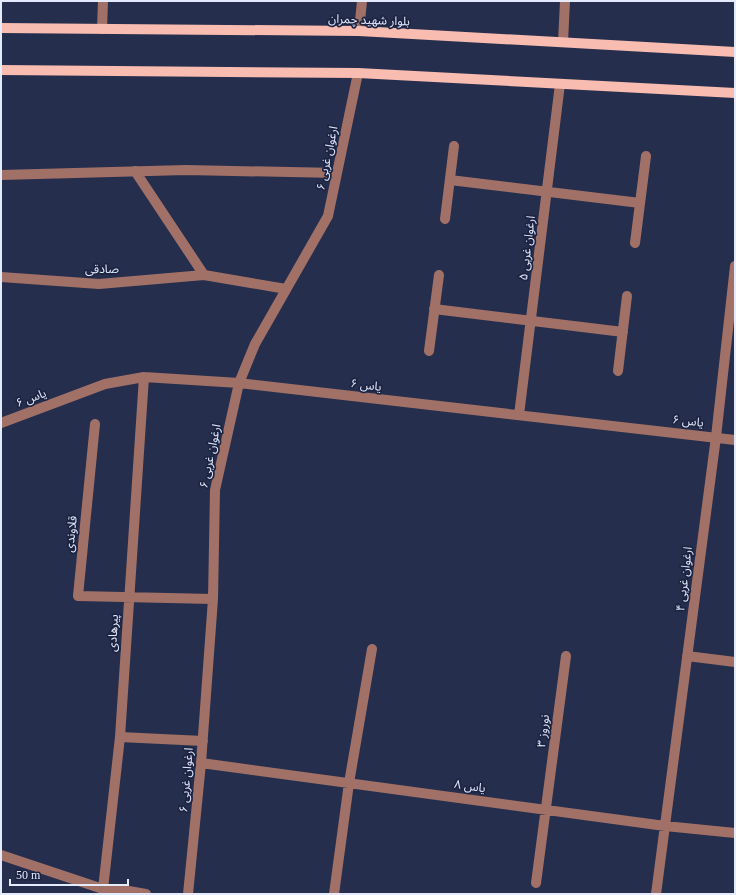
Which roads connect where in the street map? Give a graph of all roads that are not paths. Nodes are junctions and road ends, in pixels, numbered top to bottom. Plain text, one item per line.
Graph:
1 (103, 1) edge
2 (362, 1) edge
3 (565, 1) edge
4 (1, 28) edge
5 (102, 29) junction
6 (359, 31) junction
7 (563, 42) junction
8 (735, 52) edge
9 (1, 70) edge
10 (358, 73) junction
11 (560, 84) junction
12 (735, 93) edge
13 (454, 146) dead end
14 (646, 156) dead end
15 (135, 171) junction
16 (337, 173) junction
17 (1, 174) edge
18 (450, 180) junction
19 (547, 192) junction
20 (640, 203) junction
21 (445, 219) dead end
22 (635, 243) dead end
23 (735, 266) edge
24 (204, 275) junction
25 (439, 275) dead end
26 (1, 277) edge
27 (286, 289) junction
28 (627, 296) dead end
29 (434, 309) junction
30 (531, 321) junction
31 (623, 332) junction
32 (429, 351) dead end
33 (618, 371) dead end
34 (144, 377) junction
35 (239, 383) junction
36 (519, 415) junction
37 (1, 423) edge
38 (94, 424) dead end
39 (716, 437) junction
40 (735, 440) edge
41 (129, 598) junction
42 (213, 598) junction
43 (372, 649) dead end
44 (566, 656) dead end
45 (687, 656) junction
46 (735, 662) edge
47 (120, 737) junction
48 (203, 741) junction
49 (201, 763) junction
50 (348, 783) junction
51 (546, 809) junction
52 (665, 826) junction
53 (735, 834) edge
54 (1, 855) edge
55 (536, 883) dead end
56 (103, 889) junction
57 (117, 892) edge
58 (146, 894) edge
59 (188, 894) edge
60 (334, 894) edge
61 (656, 894) edge

1 - 5 street
2 - 6 street
3 - 7 street
4 - 5 main road, بلوار شهید چمران
5 - 6 main road, بلوار شهید چمران
6 - 7 main road, بلوار شهید چمران
7 - 8 main road, بلوار شهید چمران
9 - 10 main road
10 - 11 main road
10 - 16 street, ارغوان غربی ۶
11 - 12 main road
11 - 19 street, ارغوان غربی ۵
13 - 18 street
14 - 20 street
15 - 16 street
15 - 17 street
15 - 24 street
16 - 27 street, ارغوان غربی ۶
18 - 19 street
18 - 21 street
19 - 20 street
19 - 30 street, ارغوان غربی ۵
20 - 22 street
23 - 39 street, ارغوان غربی ۴
24 - 26 street, صادقی
24 - 27 street, صادقی
25 - 29 street
27 - 35 street, ارغوان غربی ۶
28 - 31 street
29 - 30 street
29 - 32 street
30 - 31 street
30 - 36 street, ارغوان غربی ۵
31 - 33 street
34 - 35 street, یاس ۶
34 - 37 street, یاس ۶
34 - 41 street, پیرهادی
35 - 36 street, یاس ۶
35 - 42 street, ارغوان غربی ۶
36 - 39 street, یاس ۶
38 - 41 street, قلاوندی
39 - 40 street, یاس ۶
39 - 45 street, ارغوان غربی ۴
41 - 42 street
41 - 47 street, پیرهادی
42 - 48 street, ارغوان غربی ۶
43 - 50 street
44 - 51 street, نوروز ۳
45 - 46 street
45 - 52 street, ارغوان غربی ۴
47 - 48 street
47 - 56 street, پیرهادی
48 - 49 street, ارغوان غربی ۶
49 - 50 street, یاس ۸
49 - 59 street, ارغوان غربی ۶
50 - 51 street, یاس ۸
50 - 60 street
51 - 52 street, یاس ۸
51 - 55 street, نوروز ۳
52 - 53 street, یاس ۸
52 - 61 street, ارغوان غربی ۴
54 - 56 street
56 - 57 street
57 - 58 street

